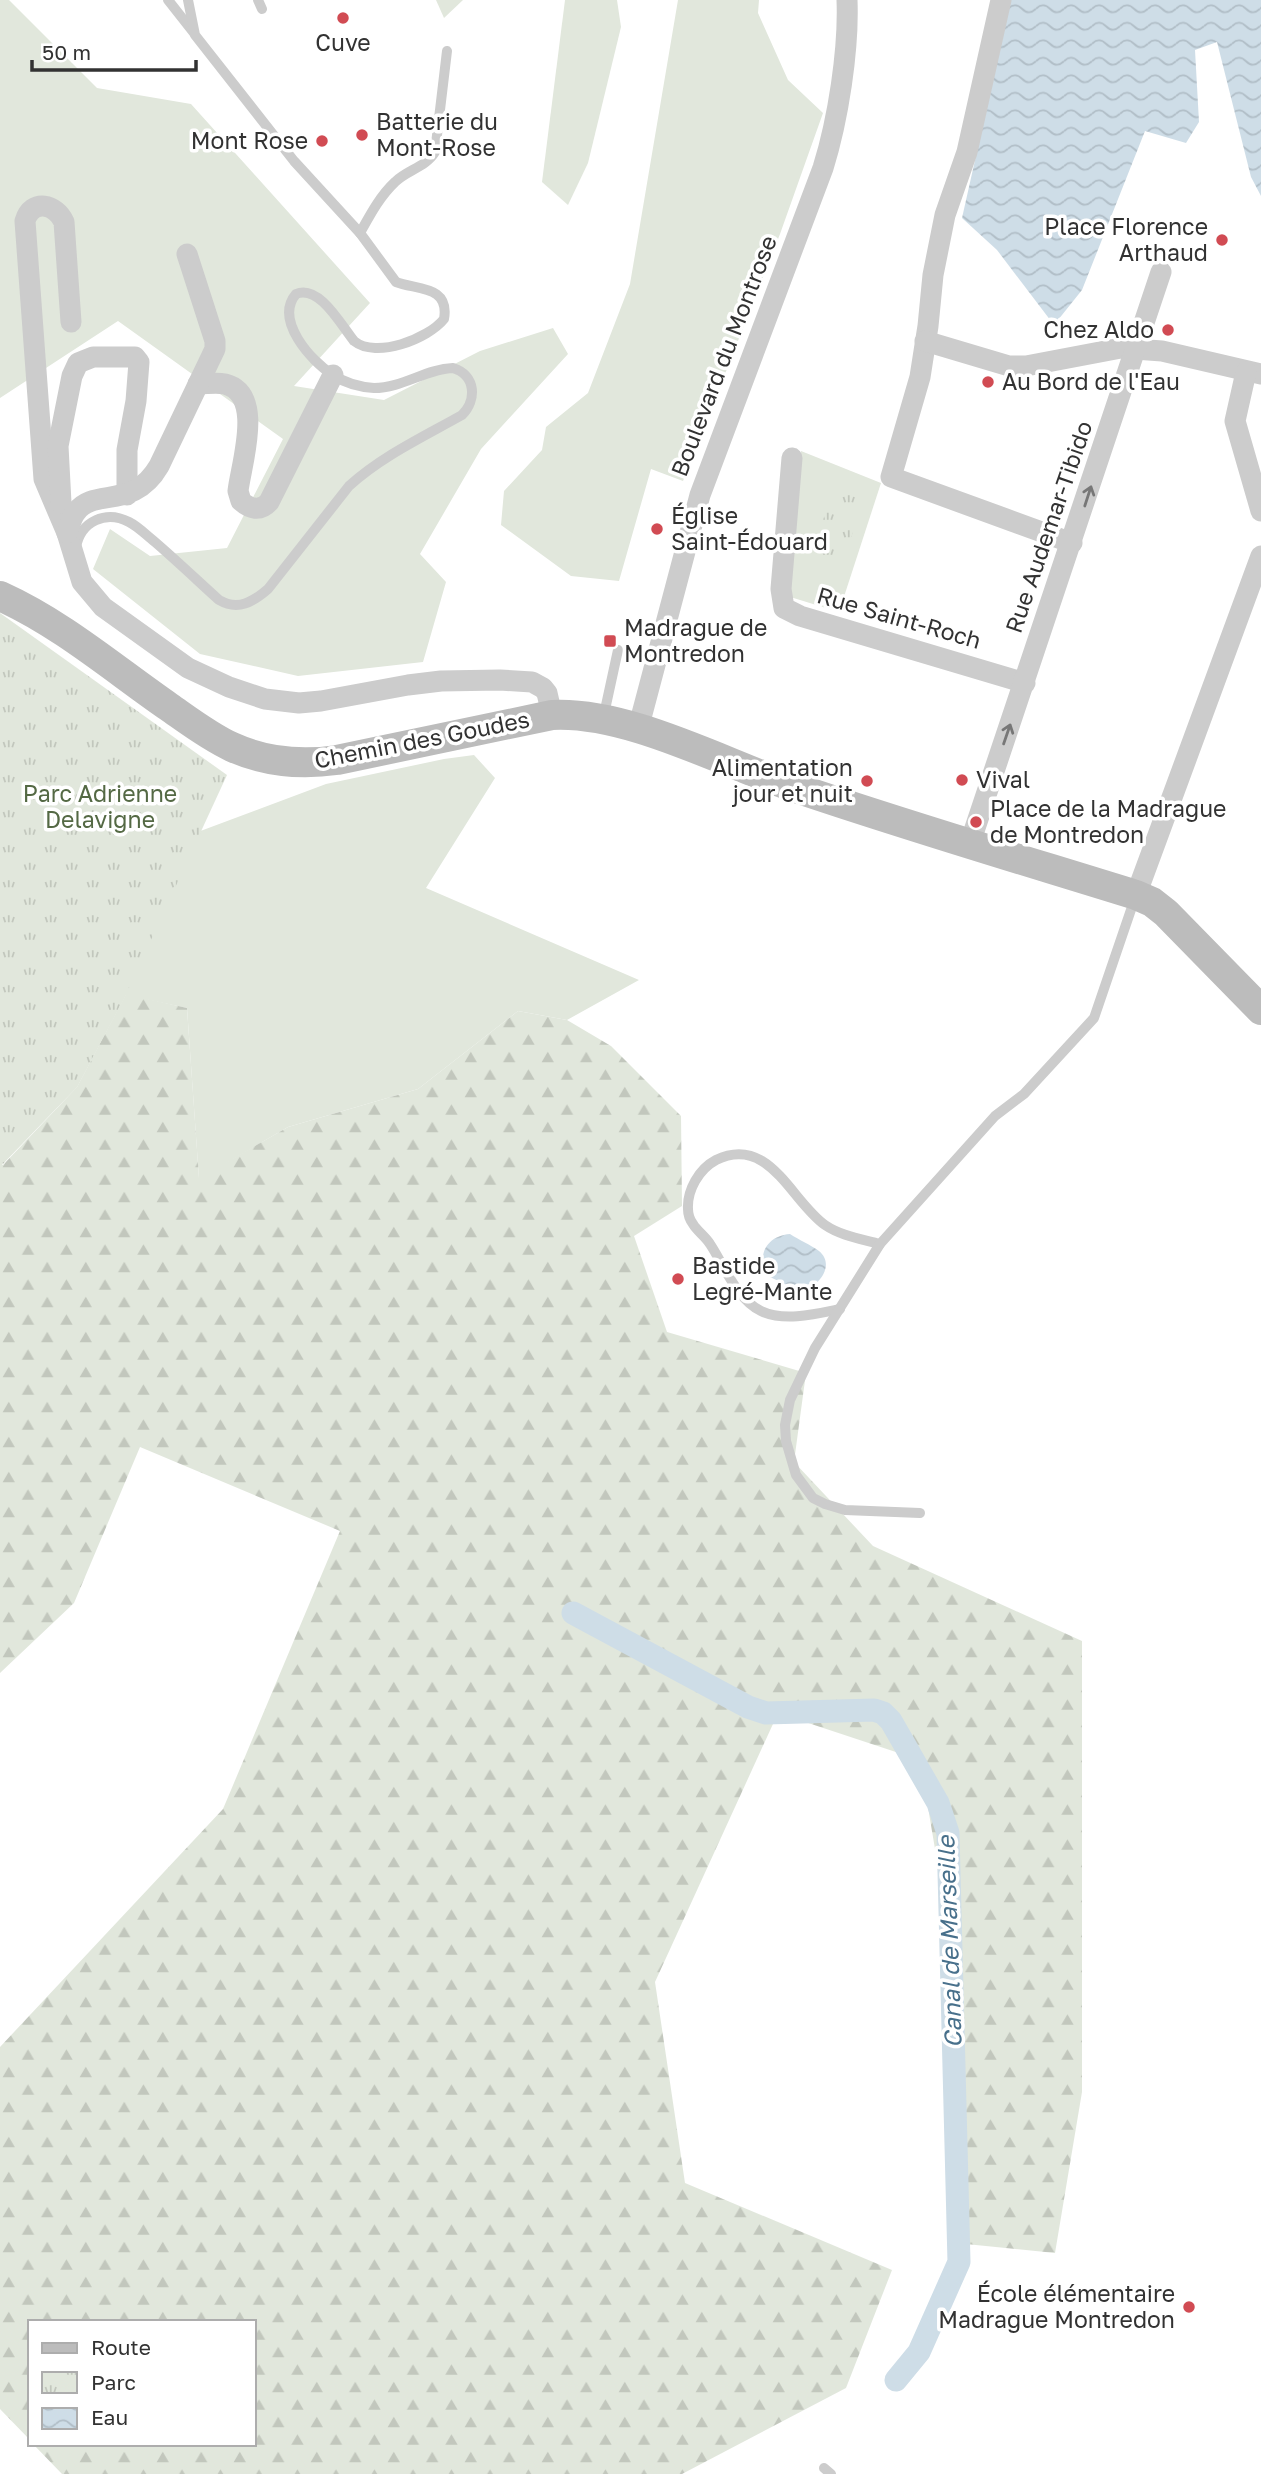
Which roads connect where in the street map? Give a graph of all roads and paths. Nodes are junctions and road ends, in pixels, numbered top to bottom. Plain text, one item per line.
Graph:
1 (167, 0) edge
2 (188, 0) edge
3 (847, 0) edge
4 (1001, 0) edge
5 (195, 35) junction
6 (447, 51) dead end
7 (360, 233) junction
8 (187, 254) dead end
9 (1161, 272) dead end
10 (71, 322) dead end
11 (925, 341) junction
12 (1137, 348) junction
13 (1254, 373) edge
14 (333, 375) junction
15 (198, 384) junction
16 (792, 458) dead end
17 (127, 495) junction
18 (1261, 511) edge
19 (67, 533) junction
20 (1072, 543) junction
21 (1261, 556) edge
22 (76, 564) junction
23 (0, 576) edge
24 (0, 596) edge
25 (57, 626) junction
26 (618, 650) dead end
27 (1025, 683) junction
28 (552, 715) junction
29 (603, 719) junction
30 (638, 729) junction
31 (970, 844) junction
32 (1136, 895) junction
33 (1261, 1010) edge
34 (880, 1244) junction
35 (840, 1309) junction
36 (920, 1513) dead end

1 - 5 lane
2 - 5 lane
3 - 30 street, Boulevard du Montrose
4 - 11 street
5 - 7 lane
6 - 7 lane
7 - 14 lane
8 - 15 street
9 - 12 street, Rue Audemar-Tibido
10 - 19 street
11 - 12 street
11 - 20 street
12 - 13 street
20 -> 12 street, Rue Audemar-Tibido
13 - 18 street
14 - 15 street
14 - 22 lane
15 - 17 street
16 - 27 street, Rue Saint-Roch
17 - 19 street
17 - 19 street
19 - 22 street
20 - 27 street, Rue Audemar-Tibido
21 - 32 street
22 - 28 street
23 - 25 street
24 - 25 street, Chemin des Goudes
25 - 28 street, Chemin des Goudes
26 - 29 lane
31 -> 27 street, Rue Audemar-Tibido
28 - 29 street, Chemin des Goudes
29 - 30 street, Chemin des Goudes
30 - 31 street, Chemin des Goudes
31 - 32 street, Chemin des Goudes
32 - 33 street, Chemin des Goudes
32 - 34 lane
34 - 35 lane
34 - 35 lane
35 - 36 lane

